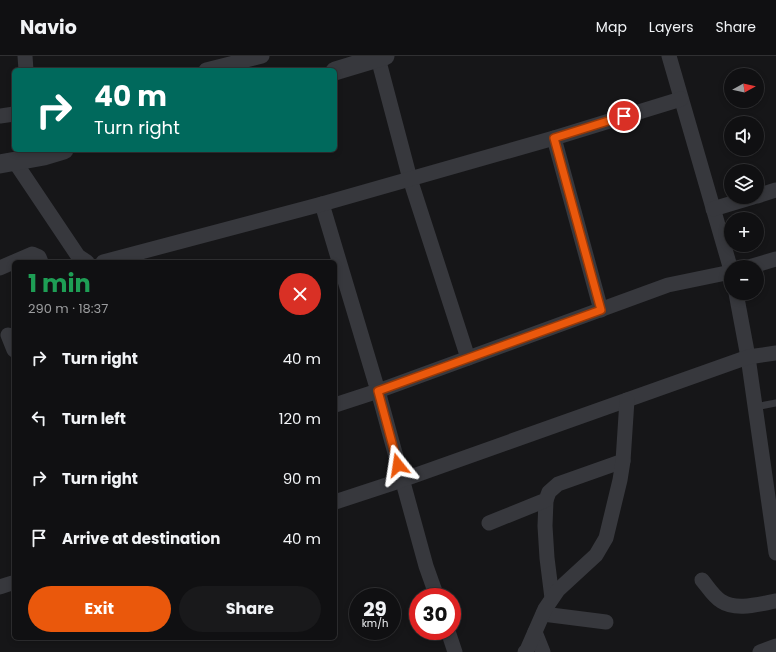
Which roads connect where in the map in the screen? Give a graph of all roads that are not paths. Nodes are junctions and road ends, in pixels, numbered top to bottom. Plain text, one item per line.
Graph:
1 (25, 56) edge
2 (669, 56) edge
3 (381, 57) edge
4 (254, 60) edge
5 (26, 68) edge
6 (216, 68) edge
7 (337, 70) edge
8 (681, 99) junction
9 (12, 114) edge
10 (0, 116) edge
11 (554, 138) junction
12 (55, 152) edge
13 (7, 163) edge
14 (410, 179) junction
15 (776, 190) edge
16 (764, 194) edge
17 (322, 204) junction
18 (730, 204) edge
19 (713, 209) junction
20 (776, 259) edge
21 (18, 260) edge
22 (40, 260) edge
23 (84, 260) edge
24 (111, 260) edge
25 (334, 260) edge
26 (728, 260) edge
27 (12, 263) edge
28 (764, 263) edge
29 (0, 268) edge
30 (724, 273) edge
31 (337, 275) edge
32 (341, 294) edge
33 (737, 300) edge
34 (601, 310) junction
35 (7, 335) edge
36 (12, 346) edge
37 (776, 353) edge
38 (748, 357) junction
39 (468, 358) junction
40 (378, 391) junction
41 (627, 400) junction
42 (776, 403) edge
43 (337, 404) edge
44 (755, 408) junction
45 (624, 461) junction
46 (402, 480) junction
47 (546, 500) junction
48 (337, 501) edge
49 (489, 523) dead end
50 (776, 552) edge
51 (702, 580) dead end
52 (434, 588) edge
53 (552, 598) junction
54 (776, 601) edge
55 (543, 614) junction
56 (606, 622) dead end
57 (535, 632) junction
58 (451, 640) edge
59 (776, 646) edge
60 (455, 652) edge
61 (525, 652) edge
62 (543, 652) edge
63 (760, 652) edge

1 - 5 street
2 - 8 street
3 - 7 street
3 - 14 street
4 - 6 street
8 - 11 street
8 - 19 street
9 - 10 street
11 - 14 street
11 - 34 street
12 - 13 street
13 - 23 street
14 - 17 street
14 - 39 street
15 - 16 street
17 - 24 street
17 - 25 street
18 - 19 street
19 - 26 street
20 - 28 street
21 - 22 street
27 - 29 street
30 - 34 street
31 - 32 street
32 - 40 street
33 - 38 street
34 - 39 street
35 - 36 street
37 - 38 street
38 - 41 street
38 - 44 street
39 - 40 street
40 - 43 street
40 - 46 street
41 - 45 street
41 - 46 street
42 - 44 lane
44 - 50 street
45 - 47 street
45 - 53 street
46 - 48 street
46 - 52 street
47 - 49 street
47 - 53 street
51 - 54 street
53 - 55 street
55 - 56 street
55 - 57 street
57 - 61 street
57 - 62 street
58 - 60 street
59 - 63 street

